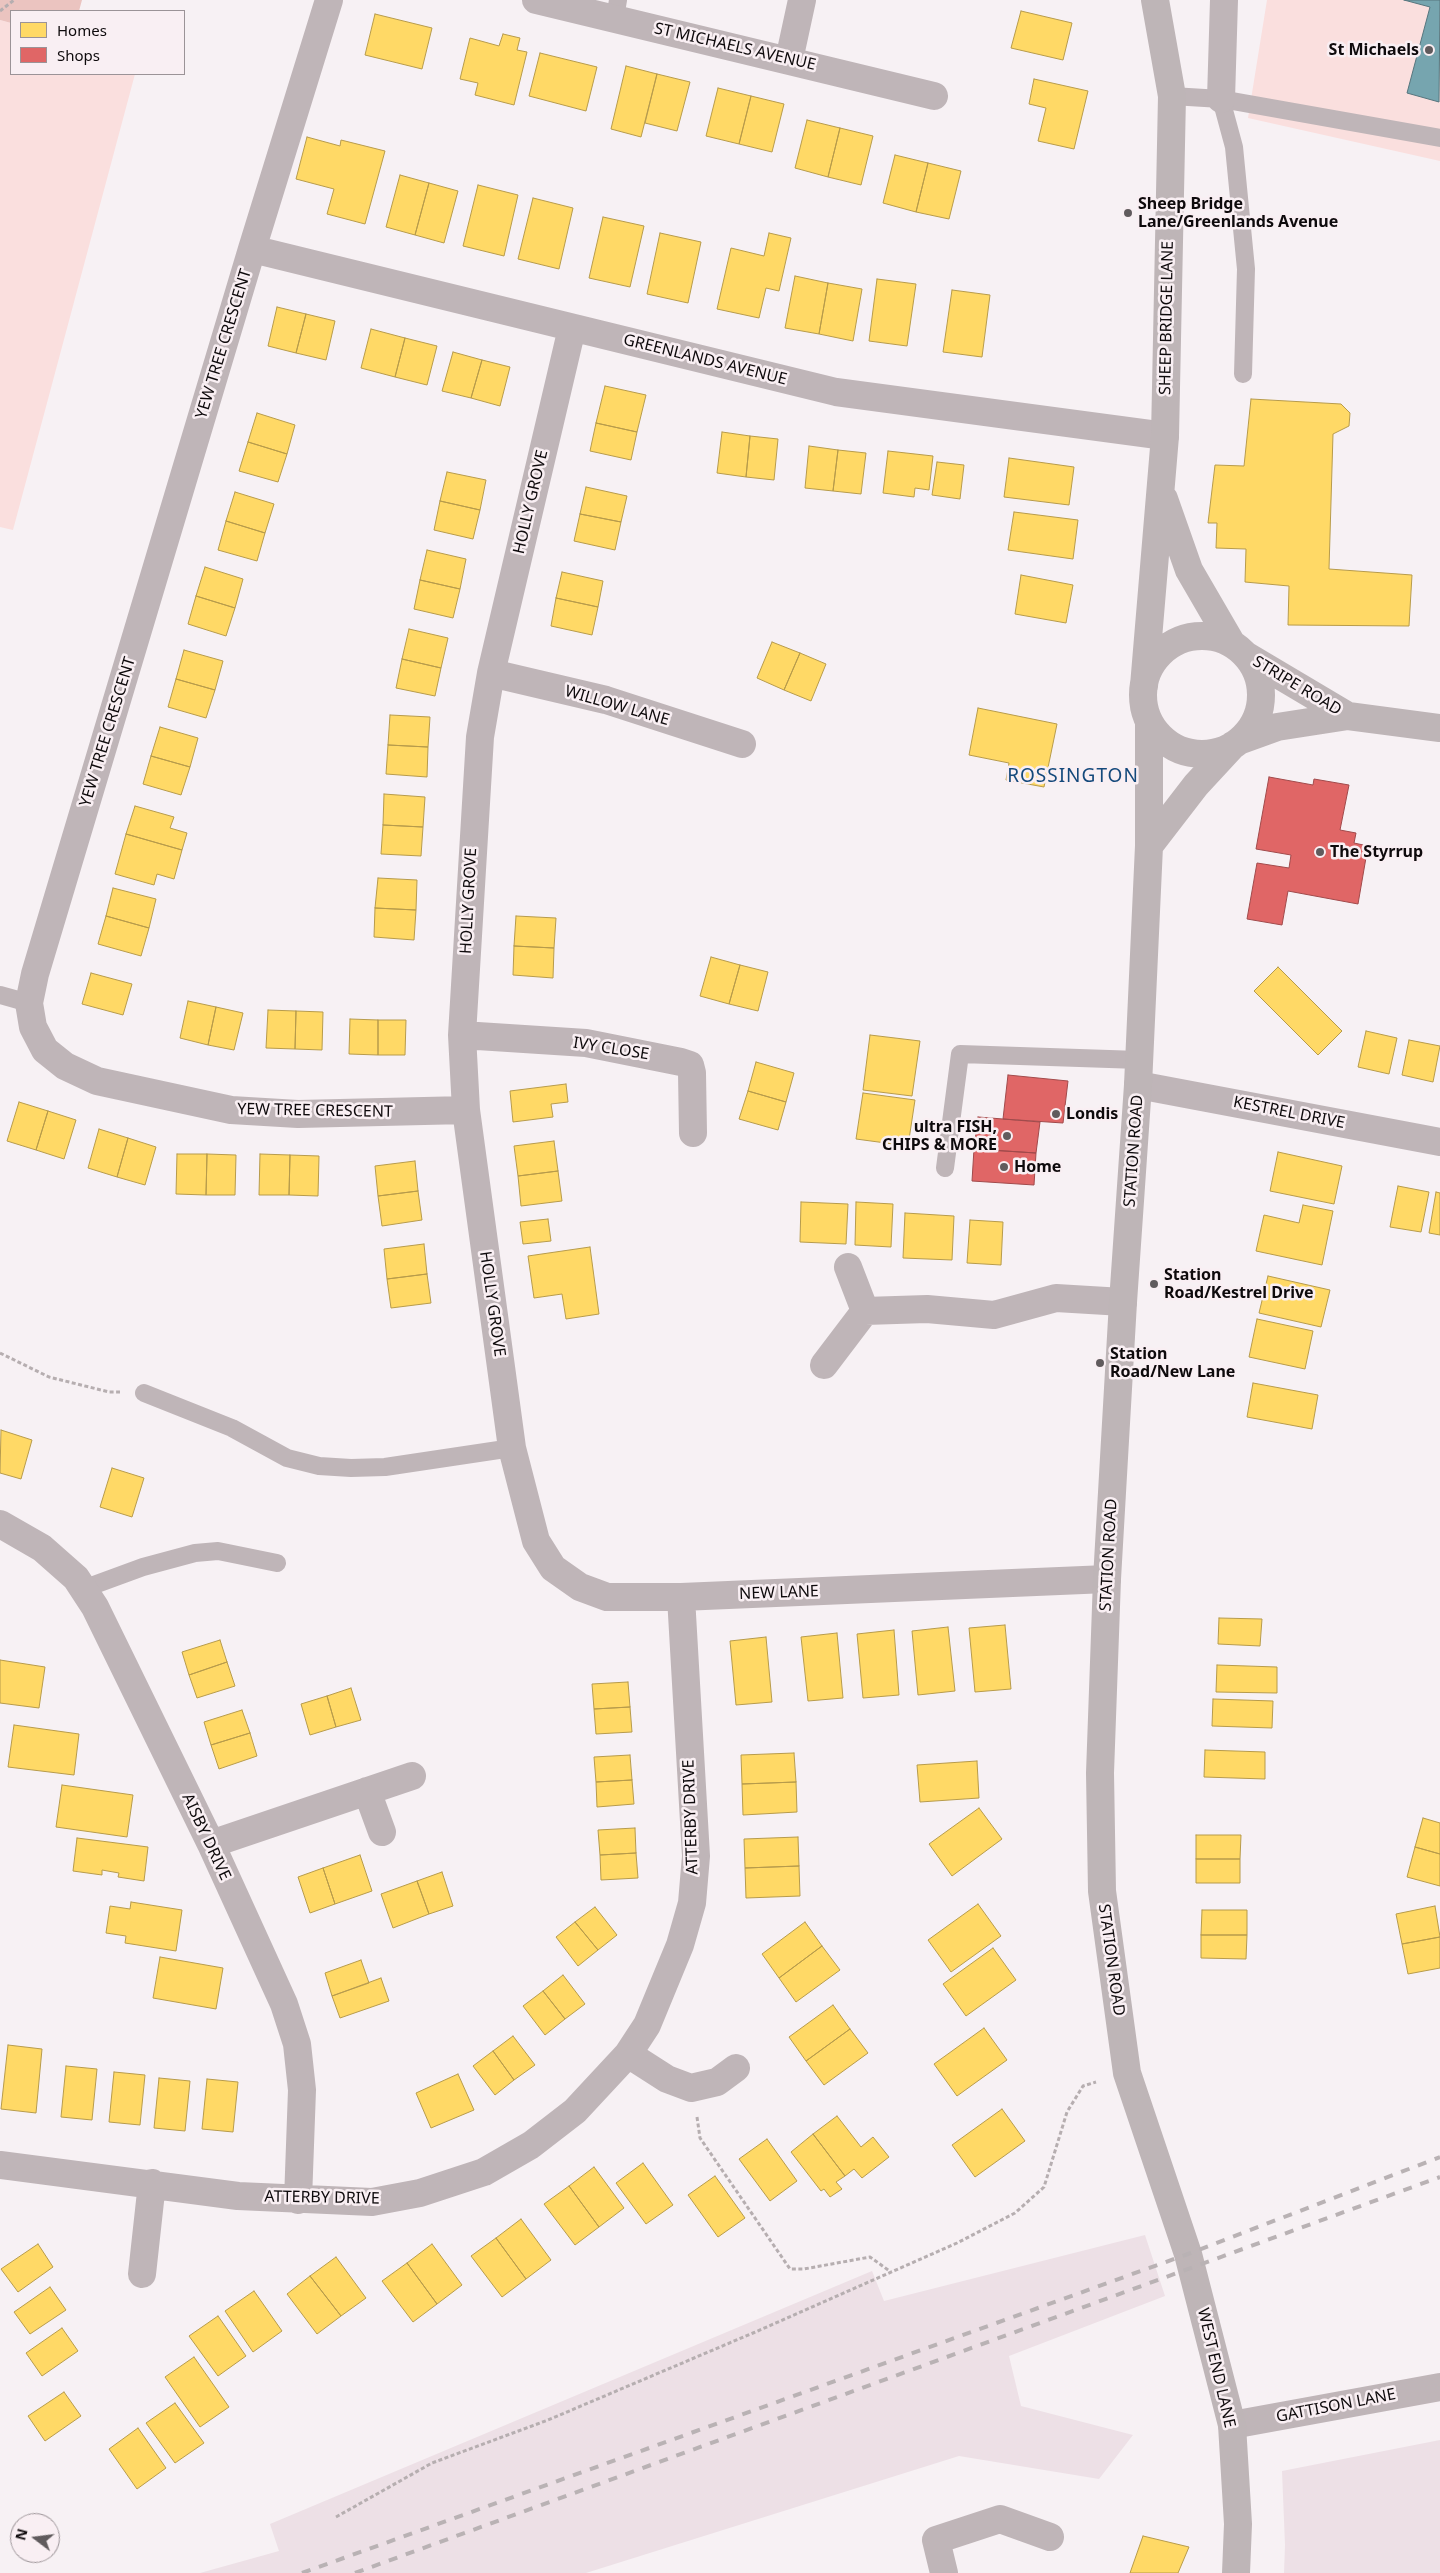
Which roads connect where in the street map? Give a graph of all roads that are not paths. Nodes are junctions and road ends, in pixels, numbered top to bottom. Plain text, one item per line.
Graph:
1 (330, 0) edge
2 (536, 0) edge
3 (802, 0) edge
4 (1155, 0) edge
5 (1224, 0) edge
6 (616, 9) edge
7 (789, 60) junction
8 (934, 96) dead end
9 (1172, 96) junction
10 (1221, 99) junction
11 (1440, 138) edge
12 (252, 249) junction
13 (572, 328) junction
14 (1244, 374) dead end
15 (1165, 436) junction
16 (1160, 488) junction
17 (1240, 650) junction
18 (491, 673) junction
19 (1144, 686) junction
20 (1348, 716) junction
21 (1149, 725) junction
22 (1440, 728) edge
23 (1237, 742) junction
24 (742, 744) dead end
25 (1149, 846) junction
26 (0, 995) edge
27 (29, 1003) junction
28 (462, 1035) junction
29 (1139, 1073) junction
30 (466, 1110) junction
31 (693, 1133) dead end
32 (1440, 1142) edge
33 (945, 1168) dead end
34 (848, 1267) dead end
35 (1123, 1302) junction
36 (865, 1311) junction
37 (824, 1365) dead end
38 (144, 1393) road end
39 (512, 1448) junction
40 (519, 1480) joint
41 (0, 1524) edge
42 (277, 1563) dead end
43 (1107, 1579) junction
44 (83, 1589) junction
45 (681, 1597) junction
46 (412, 1776) dead end
47 (367, 1791) junction
48 (382, 1832) dead end
49 (211, 1844) junction
50 (628, 2054) junction
51 (736, 2068) dead end
52 (0, 2165) edge
53 (152, 2183) junction
54 (298, 2200) junction
55 (1188, 2254) joint
56 (142, 2274) dead end
57 (1440, 2387) edge
58 (1232, 2426) junction
59 (1050, 2537) dead end
60 (944, 2573) edge
61 (1236, 2573) edge

1 - 12 street, YEW TREE CRESCENT
2 - 6 street, ST MICHAELS AVENUE
3 - 7 street
4 - 9 street, SHEEP BRIDGE LANE
5 - 10 street
6 - 7 street, ST MICHAELS AVENUE
7 - 8 street, ST MICHAELS AVENUE
9 - 10 lane
9 - 15 street, SHEEP BRIDGE LANE
10 - 11 lane
10 - 14 lane
12 - 13 street, GREENLANDS AVENUE
12 - 27 street, YEW TREE CRESCENT
13 - 15 street, GREENLANDS AVENUE
13 - 18 street, HOLLY GROVE
15 - 16 street, SHEEP BRIDGE LANE
16 - 17 street, SHEEP BRIDGE LANE
16 - 19 street, SHEEP BRIDGE LANE
17 - 19 street
17 - 20 street, STRIPE ROAD
17 - 23 street
18 - 24 street, WILLOW LANE
18 - 28 street, HOLLY GROVE
19 - 21 street
20 - 22 street, STRIPE ROAD
20 - 23 street, STRIPE ROAD
21 - 23 street
21 - 25 street, STATION ROAD
23 - 25 street
25 - 29 street, STATION ROAD
26 - 27 lane
27 - 30 street, YEW TREE CRESCENT
28 - 30 street, HOLLY GROVE
28 - 31 street, IVY CLOSE
29 - 32 street, KESTREL DRIVE
29 - 33 lane
29 - 35 street, STATION ROAD
30 - 39 street, HOLLY GROVE
34 - 36 street
35 - 36 street
35 - 43 street, STATION ROAD
36 - 37 street
38 - 39 lane
39 - 40 street, HOLLY GROVE
40 - 45 street, NEW LANE
41 - 44 street, AISBY DRIVE
42 - 44 lane
43 - 45 street, NEW LANE
43 - 55 street, STATION ROAD
44 - 49 street, AISBY DRIVE
45 - 50 street, ATTERBY DRIVE
46 - 47 street
47 - 48 street
47 - 49 street
49 - 54 street, AISBY DRIVE
50 - 51 street
50 - 54 street, ATTERBY DRIVE
52 - 53 street, ATTERBY DRIVE
53 - 54 street, ATTERBY DRIVE
53 - 56 street
55 - 58 street, WEST END LANE
57 - 58 street, GATTISON LANE
58 - 61 street, WEST END LANE
59 - 60 street

